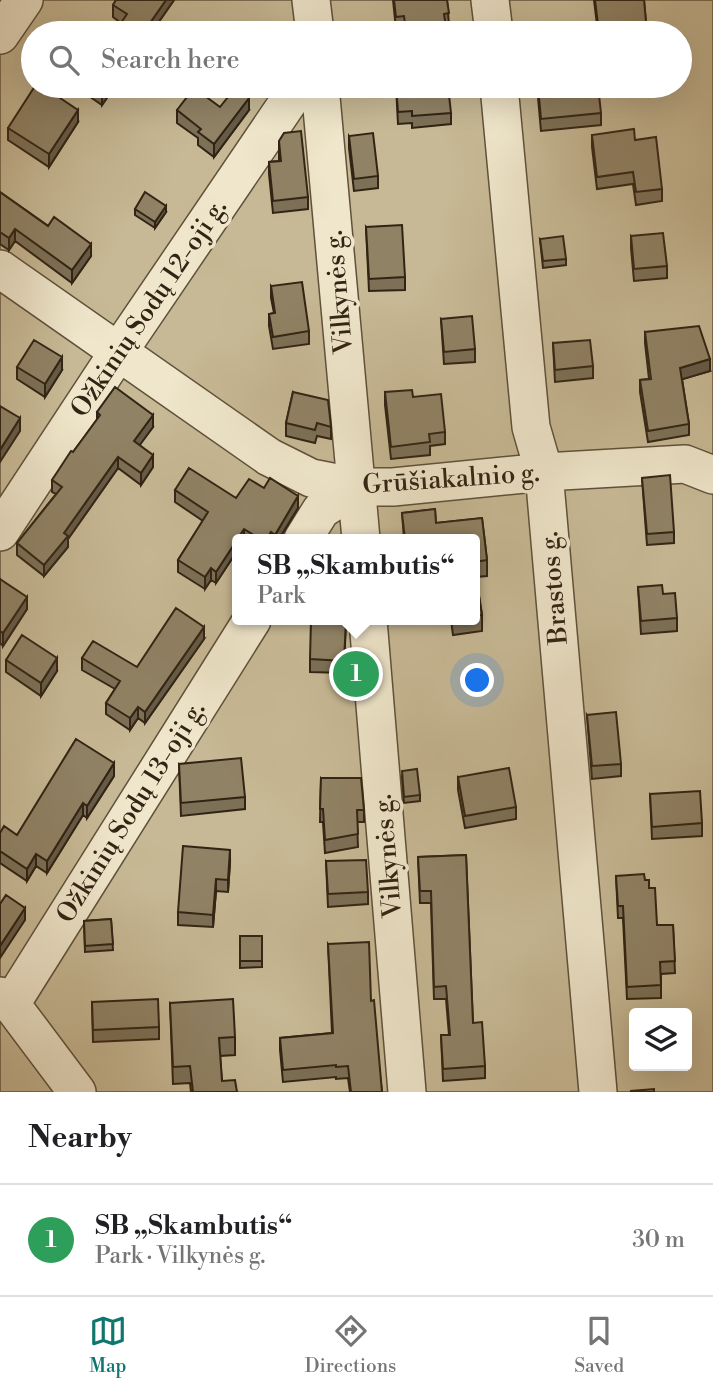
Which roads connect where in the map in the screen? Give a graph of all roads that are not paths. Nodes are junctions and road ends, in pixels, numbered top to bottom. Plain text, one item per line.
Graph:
1 (24, 0) edge
2 (312, 0) edge
3 (491, 0) edge
4 (314, 21) edge
5 (493, 21) edge
6 (0, 35) edge
7 (291, 98) edge
8 (321, 98) edge
9 (500, 98) edge
10 (0, 269) edge
11 (119, 351) junction
12 (544, 472) junction
13 (713, 475) edge
14 (357, 487) junction
15 (0, 532) edge
16 (306, 534) edge
17 (361, 534) edge
18 (249, 625) edge
19 (368, 625) edge
20 (5, 1000) edge
21 (77, 1092) edge
22 (407, 1092) edge
23 (598, 1092) edge

1 - 6 street
2 - 4 street
3 - 5 street
7 - 11 street, Ožkinių Sodų 12-oji g.
8 - 14 street, Vilkynės g.
9 - 12 street, Brastos g.
10 - 11 street, Grūšiakalnio g.
11 - 14 street, Grūšiakalnio g.
11 - 15 street, Ožkinių Sodų 12-oji g.
12 - 13 street, Grūšiakalnio g.
12 - 14 street, Grūšiakalnio g.
12 - 23 street, Brastos g.
14 - 16 street
14 - 17 street, Vilkynės g.
18 - 20 street, Ožkinių Sodų 13-oji g.
19 - 22 street, Vilkynės g.
20 - 21 street

